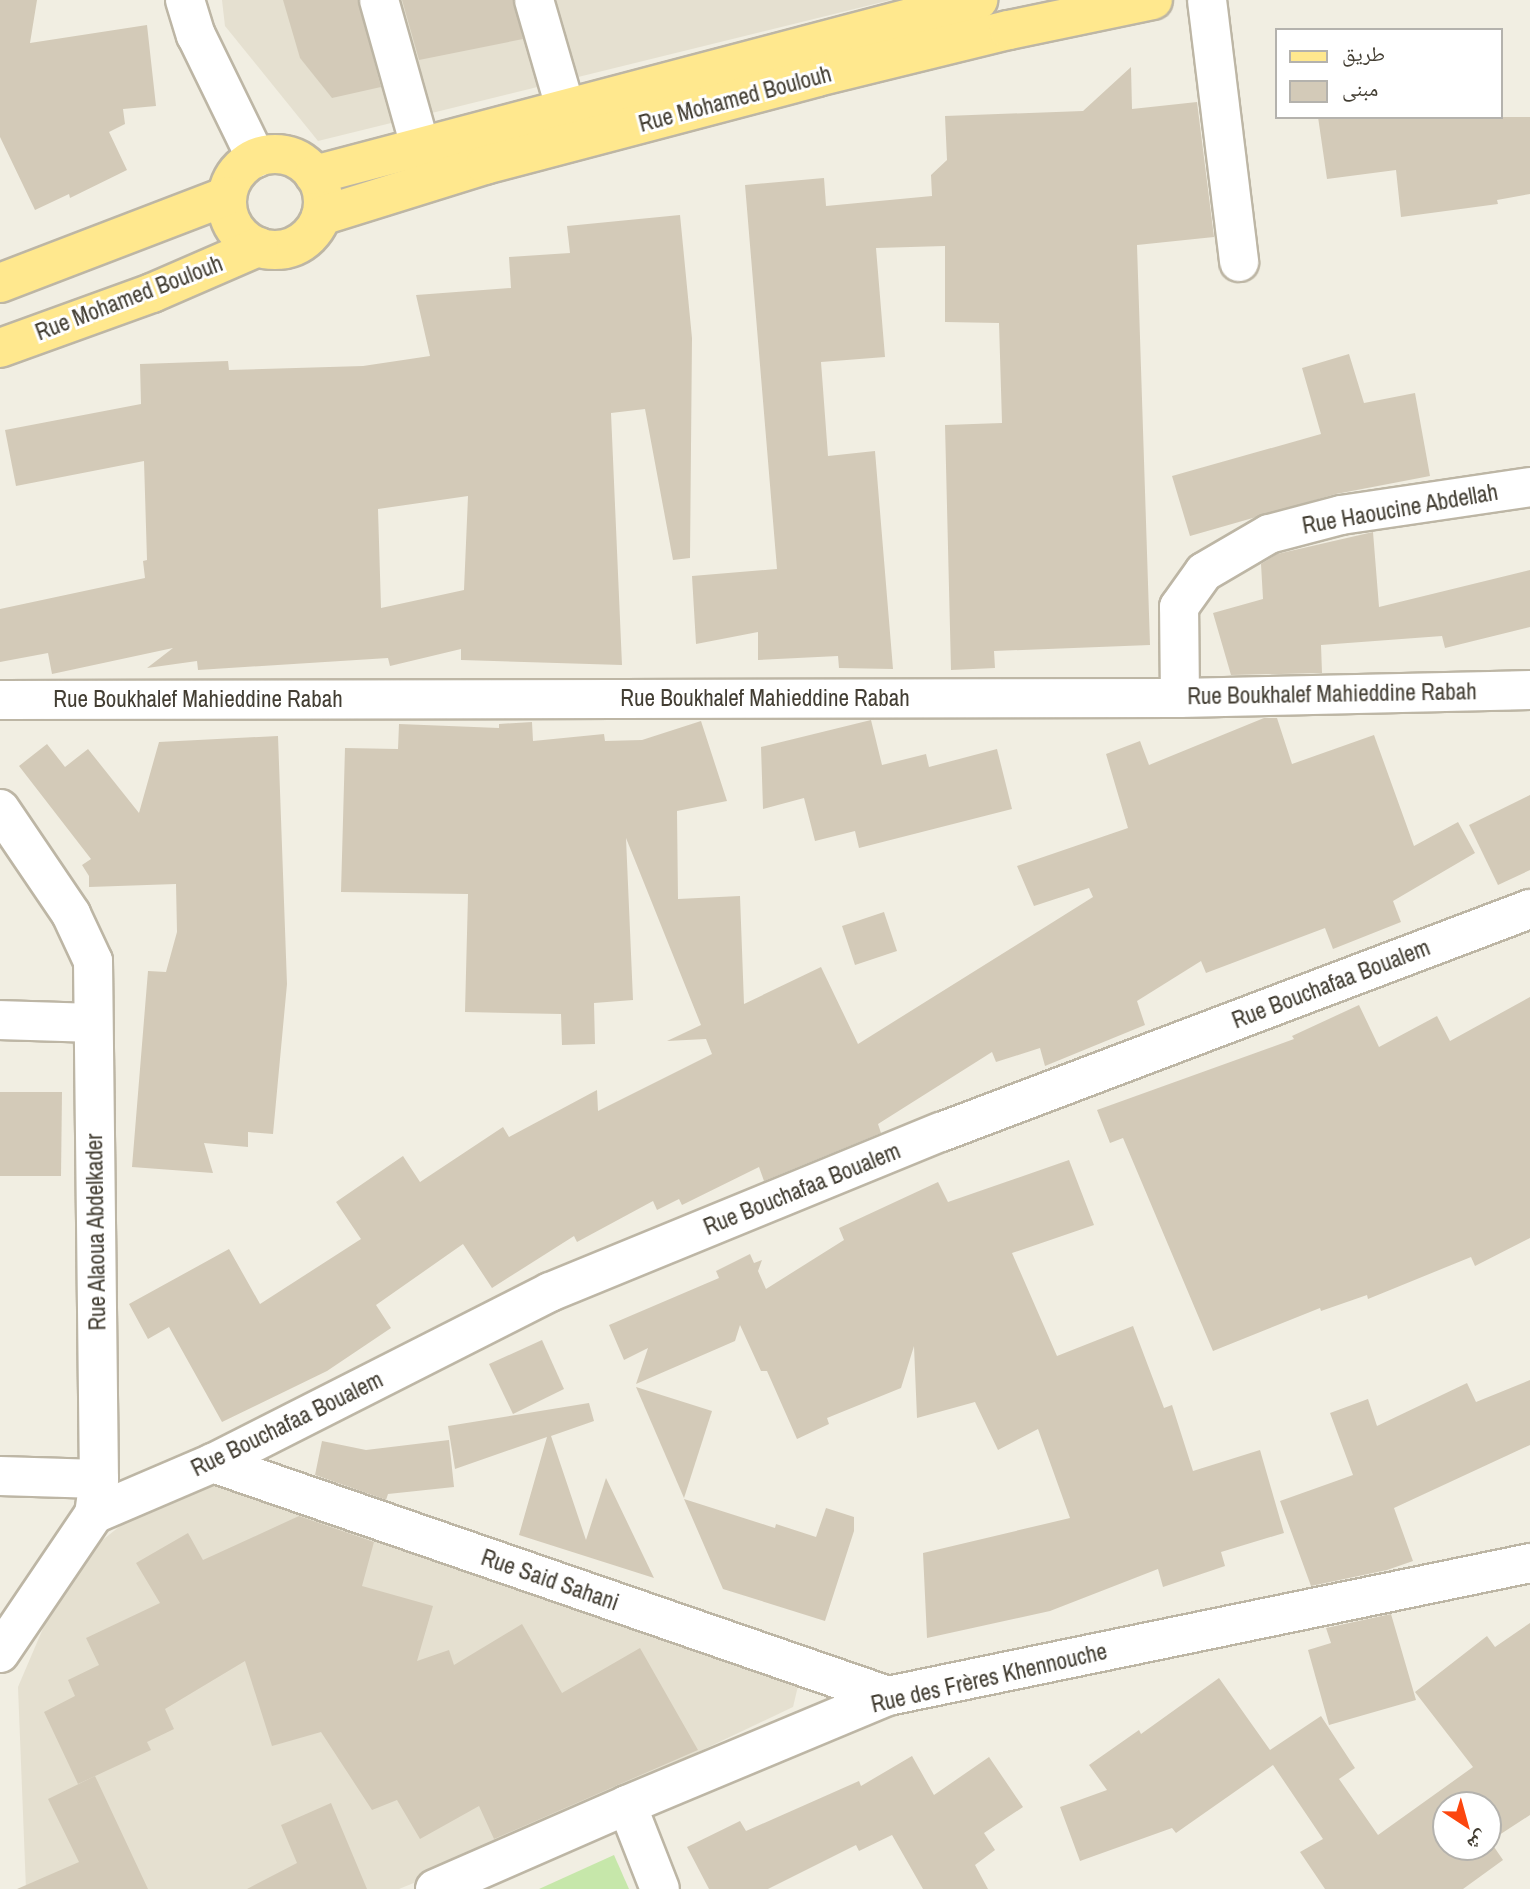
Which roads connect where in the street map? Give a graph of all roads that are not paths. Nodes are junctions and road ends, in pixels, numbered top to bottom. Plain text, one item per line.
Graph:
1 (185, 0) edge
2 (379, 0) edge
3 (534, 0) edge
4 (978, 0) edge
5 (1153, 0) edge
6 (1207, 0) edge
7 (565, 107) junction
8 (419, 146) junction
9 (256, 158) junction
10 (314, 175) junction
11 (227, 196) junction
12 (321, 216) junction
13 (258, 247) junction
14 (1239, 262) dead end
15 (0, 283) edge
16 (0, 348) edge
17 (1530, 487) edge
18 (1530, 690) edge
19 (1180, 698) junction
20 (0, 700) edge
21 (0, 809) edge
22 (1530, 909) edge
23 (0, 1020) edge
24 (93, 1023) junction
25 (213, 1463) junction
26 (0, 1476) edge
27 (96, 1496) junction
28 (1530, 1563) edge
29 (0, 1653) edge
30 (888, 1696) junction
31 (627, 1805) junction
32 (435, 1889) edge
33 (660, 1889) edge

1 - 9 street
2 - 8 street
3 - 7 street
4 - 7 main road
5 - 12 main road, Rue Mohamed Boulouh
6 - 14 street
7 - 8 main road
8 - 10 main road
9 - 10 main road
9 - 11 main road
10 - 12 main road
11 - 13 main road
11 - 15 main road
12 - 13 main road
13 - 16 main road, Rue Mohamed Boulouh
17 - 19 street, Rue Haoucine Abdellah
18 - 19 street, Rue Boukhalef Mahieddine Rabah
19 - 20 street, Rue Boukhalef Mahieddine Rabah
21 - 24 street, Rue Alaoua Abdelkader
22 - 25 street, Rue Bouchafaa Boualem
23 - 24 street
24 - 27 street, Rue Alaoua Abdelkader
25 - 27 street, Rue Bouchafaa Boualem
25 - 30 street, Rue Said Sahani
26 - 27 street
27 - 29 street
28 - 30 street, Rue des Frères Khennouche
30 - 31 street, Rue des Frères Khennouche
31 - 32 street, Rue des Frères Khennouche
31 - 33 street

